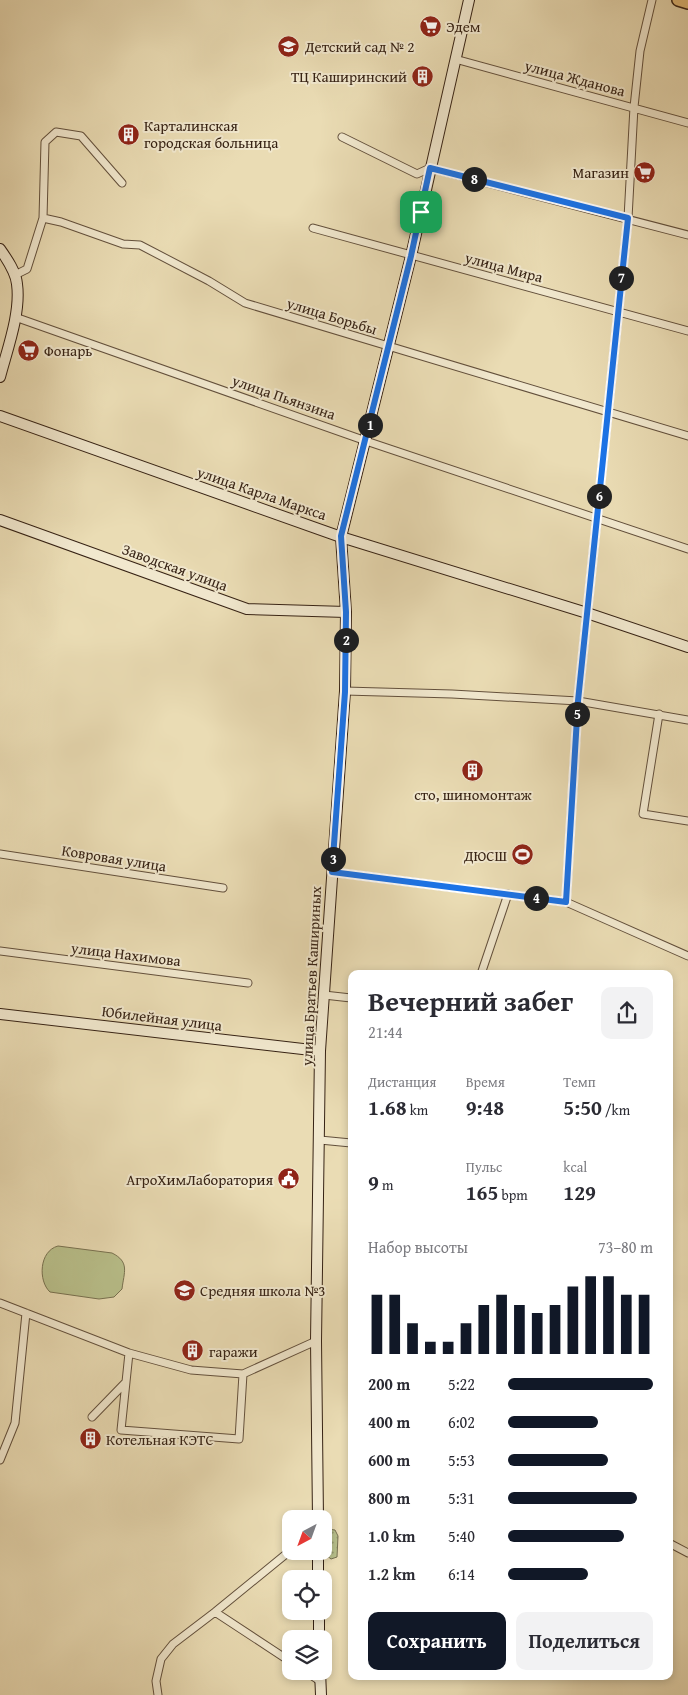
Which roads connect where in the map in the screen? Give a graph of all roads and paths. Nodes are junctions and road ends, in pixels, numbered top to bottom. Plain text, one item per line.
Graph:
1 (469, 0) edge
2 (652, 0) edge
3 (678, 0) edge
4 (688, 3) edge
5 (455, 59) junction
6 (634, 108) junction
7 (688, 123) edge
8 (342, 137) dead end
9 (430, 168) junction
10 (122, 183) dead end
11 (43, 218) junction
12 (628, 218) junction
13 (313, 228) dead end
14 (688, 235) edge
15 (0, 249) edge
16 (411, 256) junction
17 (15, 276) junction
18 (618, 312) junction
19 (15, 317) junction
20 (688, 332) edge
21 (389, 347) junction
22 (0, 377) edge
23 (608, 412) junction
24 (0, 416) edge
25 (688, 436) edge
26 (366, 441) junction
27 (597, 519) junction
28 (0, 520) edge
29 (341, 536) junction
30 (688, 549) edge
31 (346, 612) junction
32 (587, 613) junction
33 (688, 647) edge
34 (345, 692) junction
35 (578, 701) junction
36 (659, 714) junction
37 (688, 720) edge
38 (688, 821) edge
39 (0, 854) edge
40 (332, 872) junction
41 (223, 888) dead end
42 (508, 894) junction
43 (566, 902) junction
44 (0, 951) edge
45 (688, 956) edge
46 (482, 970) edge
47 (248, 983) dead end
48 (324, 995) junction
49 (348, 998) edge
50 (0, 1014) edge
51 (320, 1051) junction
52 (320, 1140) junction
53 (348, 1143) edge
54 (0, 1303) edge
55 (26, 1313) junction
56 (316, 1341) junction
57 (129, 1353) junction
58 (243, 1374) junction
59 (125, 1383) junction
60 (92, 1417) dead end
61 (0, 1460) edge
62 (318, 1510) edge
63 (673, 1545) edge
64 (688, 1553) edge
65 (282, 1557) edge
66 (215, 1612) junction
67 (282, 1656) edge
68 (320, 1680) edge
69 (158, 1695) edge
70 (321, 1695) edge

1 - 5 main road, улица Братьев Кашириных
2 - 6 street
3 - 4 main road
5 - 6 street, улица Жданова
5 - 9 main road, улица Братьев Кашириных
6 - 7 street, улица Жданова
6 - 12 street
8 - 9 street
9 - 12 street
9 - 16 main road, улица Братьев Кашириных
10 - 11 street
11 - 17 street
11 - 21 street, улица Борьбы
12 - 14 street
12 - 18 street
13 - 16 street, улица Мира
15 - 17 main road
16 - 18 street, улица Мира
16 - 21 main road, улица Братьев Кашириных
17 - 19 main road
18 - 20 street, улица Мира
18 - 23 street
19 - 22 main road
19 - 26 street, улица Пьянзина
21 - 23 street, улица Борьбы
21 - 26 main road, улица Братьев Кашириных
23 - 25 street, улица Борьбы
23 - 27 street
24 - 29 main road, улица Карла Маркса
26 - 27 street, улица Пьянзина
26 - 29 main road, улица Братьев Кашириных
27 - 30 street, улица Пьянзина
27 - 32 street
28 - 31 main road, Заводская улица
29 - 31 main road, улица Братьев Кашириных
29 - 32 main road, улица Карла Маркса
31 - 34 main road, улица Братьев Кашириных
32 - 33 main road, улица Карла Маркса
32 - 35 street
34 - 35 street
34 - 40 main road, улица Братьев Кашириных
35 - 36 street
35 - 43 street
36 - 37 street
36 - 38 street
39 - 41 street, Ковровая улица
40 - 42 street
40 - 48 main road, улица Братьев Кашириных
42 - 43 street
42 - 46 street
43 - 45 street
44 - 47 street, улица Нахимова
48 - 49 street
48 - 51 main road, улица Братьев Кашириных
50 - 51 main road, Юбилейная улица
51 - 52 main road, улица Братьев Кашириных
52 - 53 street
52 - 56 main road, улица Братьев Кашириных
54 - 55 street
55 - 57 street
55 - 61 street
56 - 58 street
56 - 62 main road, улица Братьев Кашириных
57 - 58 street
57 - 59 street
58 - 59 street
59 - 60 street
63 - 64 street
65 - 66 street
66 - 67 street
66 - 69 street
68 - 70 main road

